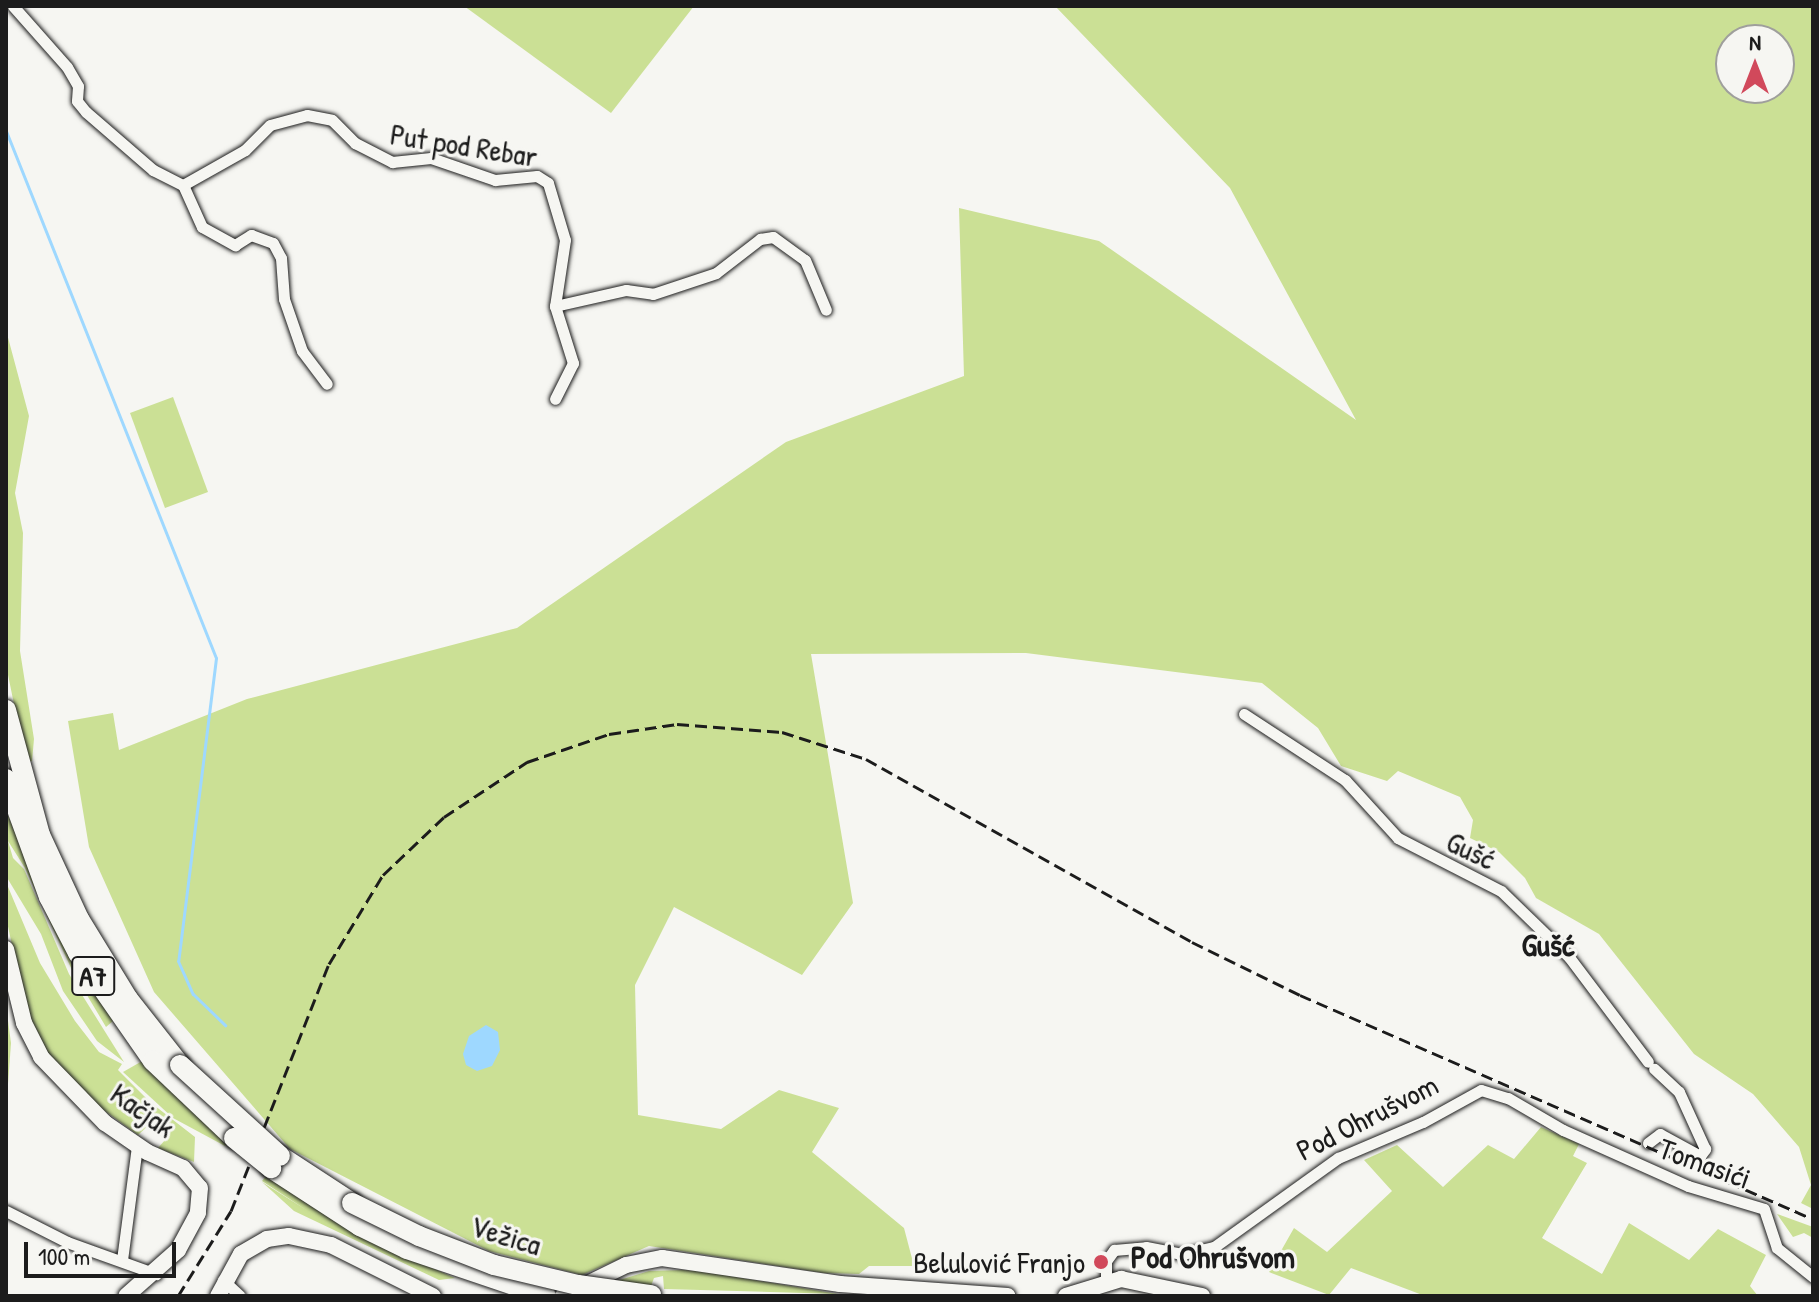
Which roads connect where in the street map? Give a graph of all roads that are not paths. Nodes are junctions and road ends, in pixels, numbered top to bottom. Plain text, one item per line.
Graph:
1 (13, 6) edge
2 (183, 185) junction
3 (555, 306) junction
4 (826, 310) dead end
5 (327, 384) dead end
6 (555, 399) dead end
7 (6, 710) edge
8 (1244, 714) dead end
9 (6, 779) edge
10 (6, 949) edge
11 (137, 1146) junction
12 (1643, 1153) junction
13 (275, 1162) junction
14 (6, 1211) edge
15 (122, 1260) junction
16 (156, 1274) junction
17 (1813, 1277) edge
18 (1106, 1282) junction
19 (220, 1288) edge
20 (657, 1295) edge
21 (126, 1296) edge
22 (240, 1296) edge
23 (433, 1296) edge
24 (546, 1296) edge
25 (563, 1296) edge
26 (1008, 1296) edge
27 (1066, 1296) edge
28 (1202, 1296) edge

1 - 2 street
2 - 3 street, Put pod Rebar
2 - 5 street
3 - 4 street
3 - 6 street, Put pod Rebar
7 - 13 highway, A7, bridge
8 - 12 street, Gušć
9 - 13 highway, A7, bridge
10 - 11 street, Kačjak
11 - 15 street
11 - 16 street, Kačjak
12 - 17 street, Tomasići
12 - 18 street, Pod Ohrušvom
13 - 20 highway, Vežica / A7, bridge
13 - 24 highway, A7
14 - 15 street
15 - 16 street
16 - 21 street, Kačjak
18 - 27 street
18 - 28 street
19 - 22 street
19 - 23 street
25 - 26 street

